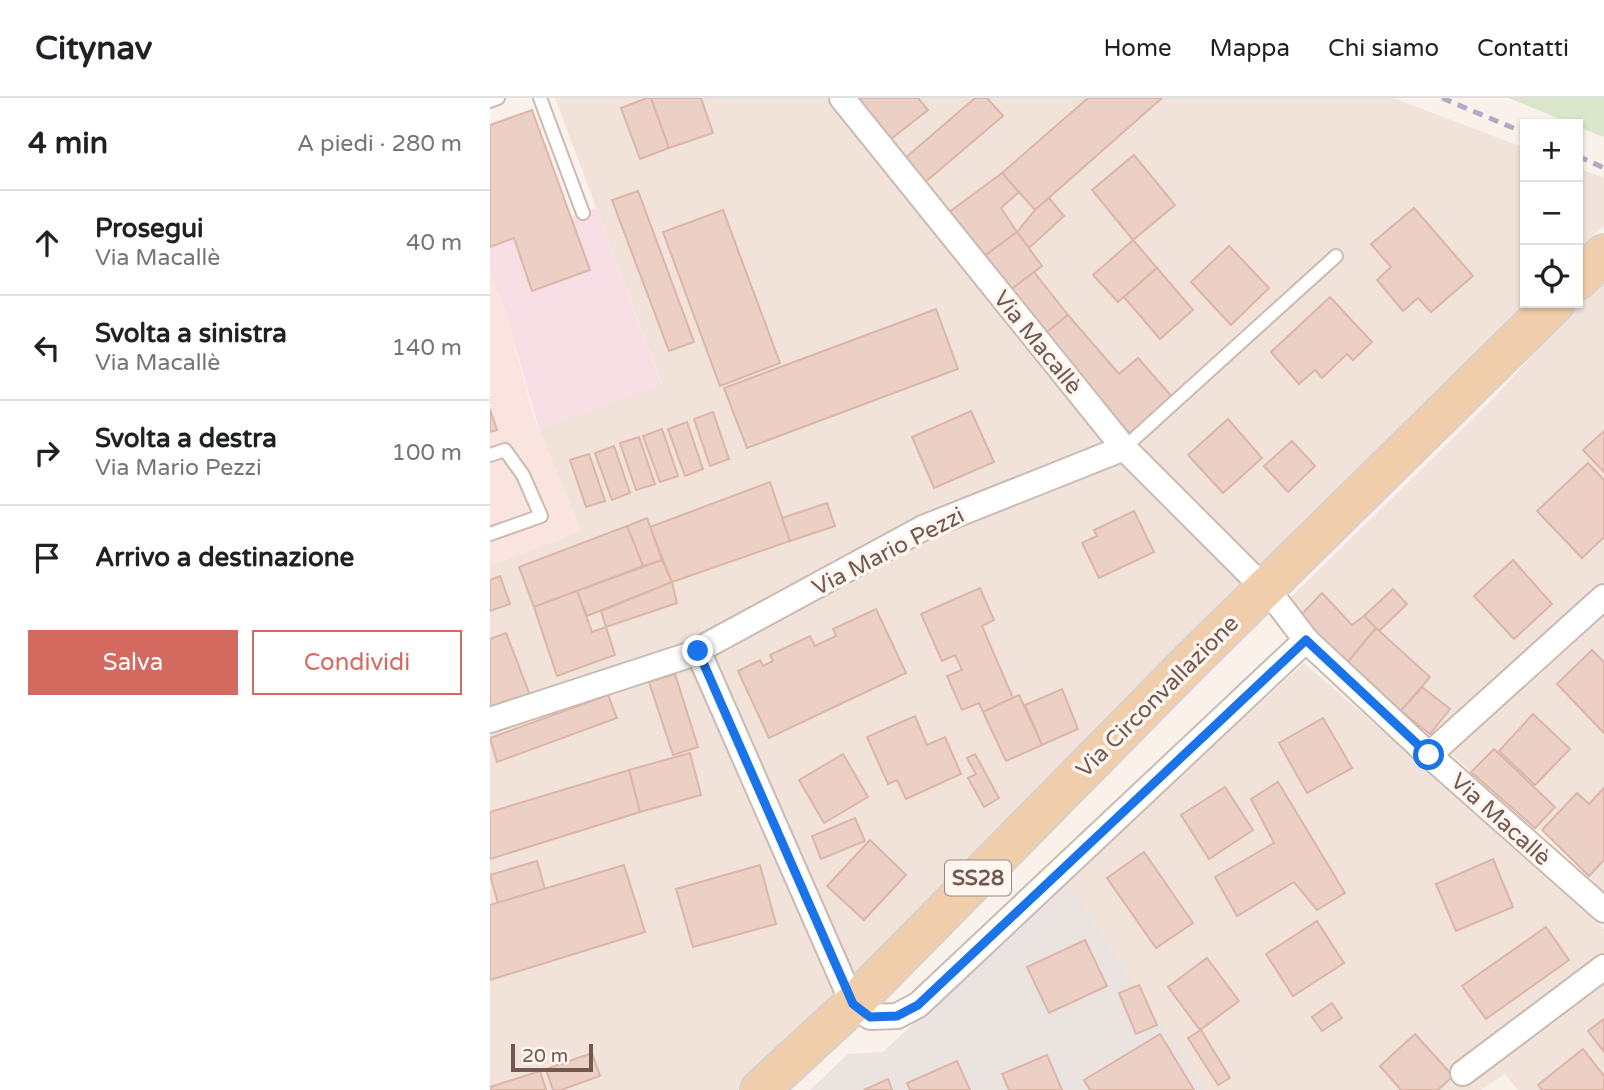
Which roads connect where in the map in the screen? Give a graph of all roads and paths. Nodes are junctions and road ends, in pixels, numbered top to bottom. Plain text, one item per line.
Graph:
1 (498, 98) edge
2 (540, 98) edge
3 (842, 98) edge
4 (490, 101) edge
5 (583, 213) dead end
6 (1336, 256) dead end
7 (1550, 308) edge
8 (1124, 448) junction
9 (490, 455) edge
10 (490, 534) edge
11 (1249, 573) dead end
12 (1604, 597) edge
13 (1277, 602) dead end
14 (1306, 640) junction
15 (698, 651) junction
16 (490, 720) edge
17 (1429, 755) junction
18 (1604, 911) edge
19 (1604, 967) edge
20 (853, 1004) junction
21 (1463, 1073) dead end
22 (760, 1090) edge

1 - 4 lane
2 - 5 lane
3 - 8 street, Via Macallè
6 - 8 lane
7 - 20 main road, Via Circonvallazione / SS28
8 - 11 street, Via Macallè
8 - 15 street, Via Mario Pezzi
9 - 10 lane
12 - 17 street
13 - 14 street, Via Macallè
14 - 17 street, Via Macallè
14 - 20 street
15 - 16 street, Via Mario Pezzi
15 - 20 street
17 - 18 street, Via Macallè
19 - 21 street
20 - 22 main road, Via Circonvallazione / SS28

